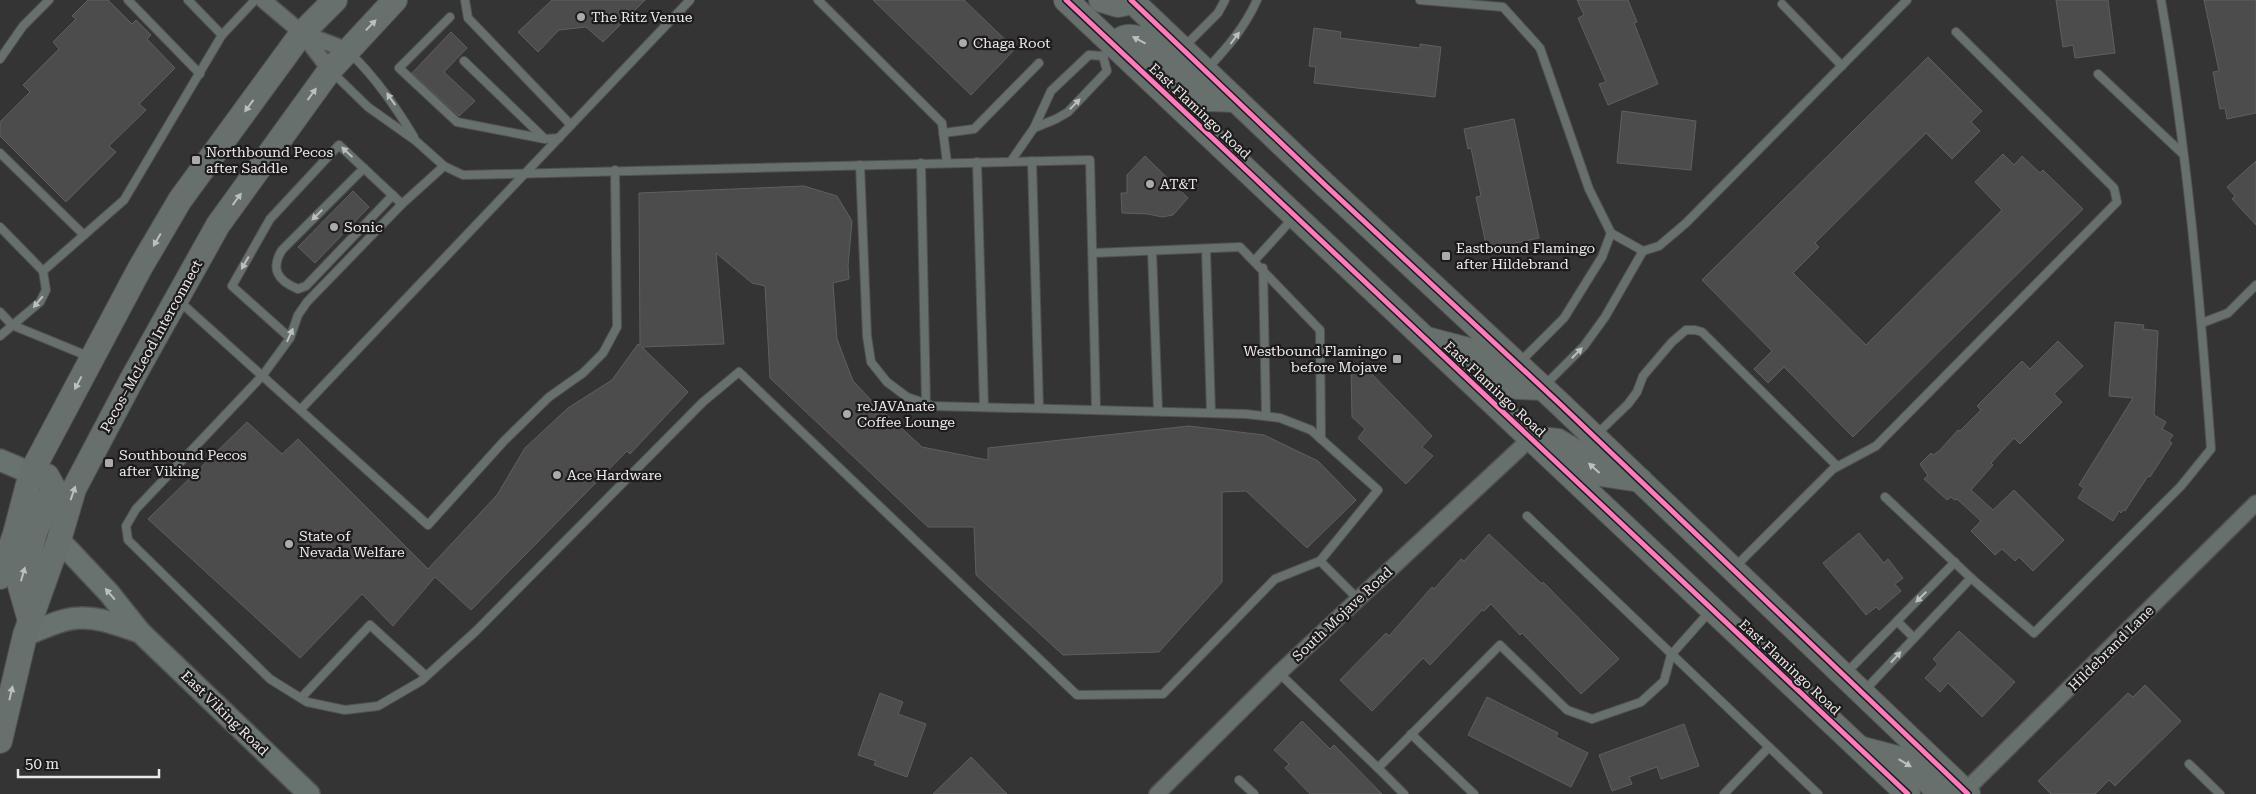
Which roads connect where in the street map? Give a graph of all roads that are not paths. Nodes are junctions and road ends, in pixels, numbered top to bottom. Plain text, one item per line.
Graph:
1 (49, 0) edge
2 (128, 0) edge
3 (188, 0) edge
4 (255, 0) edge
5 (263, 0) edge
6 (335, 0) edge
7 (395, 0) edge
8 (465, 0) edge
9 (690, 0) edge
10 (818, 0) edge
11 (1066, 0) edge
12 (1101, 0) edge
13 (1225, 0) edge
14 (1257, 0) edge
15 (1420, 0) edge
16 (1510, 0) edge
17 (1907, 0) edge
18 (2161, 0) edge
19 (1133, 1) edge
20 (1782, 4) dead end
21 (1503, 7) junction
22 (450, 16) dead end
23 (1956, 32) dead end
24 (302, 33) junction
25 (222, 36) junction
26 (1182, 48) junction
27 (348, 50) junction
28 (1108, 50) junction
29 (0, 60) edge
30 (464, 61) dead end
31 (1039, 63) dead end
32 (1842, 66) junction
33 (330, 70) junction
34 (1206, 71) junction
35 (200, 74) junction
36 (2098, 74) dead end
37 (1236, 100) junction
38 (571, 125) junction
39 (1034, 128) junction
40 (943, 133) junction
41 (559, 138) junction
42 (545, 139) junction
43 (416, 141) junction
44 (0, 153) edge
45 (2183, 154) junction
46 (1011, 161) junction
47 (1032, 161) junction
48 (977, 162) junction
49 (921, 163) junction
50 (947, 163) junction
51 (860, 165) junction
52 (444, 166) junction
53 (364, 168) junction
54 (615, 170) junction
55 (527, 173) junction
56 (393, 195) junction
57 (402, 204) junction
58 (1296, 216) junction
59 (0, 227) edge
60 (1610, 233) junction
61 (84, 235) junction
62 (1206, 248) junction
63 (1152, 250) junction
64 (1643, 251) junction
65 (1093, 253) junction
66 (1255, 260) junction
67 (1263, 268) junction
68 (43, 271) junction
69 (2256, 285) edge
70 (176, 298) junction
71 (0, 312) edge
72 (2202, 323) junction
73 (12, 325) junction
74 (0, 336) edge
75 (290, 338) junction
76 (1426, 339) junction
77 (92, 358) junction
78 (1517, 365) junction
79 (263, 375) junction
80 (1543, 388) junction
81 (926, 404) junction
82 (984, 407) junction
83 (1039, 408) junction
84 (301, 409) junction
85 (1096, 409) junction
86 (1158, 411) junction
87 (1212, 413) junction
88 (1266, 416) junction
89 (1595, 437) junction
90 (1531, 438) junction
91 (1321, 439) junction
92 (0, 460) edge
93 (1838, 466) junction
94 (31, 473) junction
95 (1640, 480) junction
96 (1885, 498) dead end
97 (2256, 503) edge
98 (1527, 516) dead end
99 (59, 540) junction
100 (1320, 561) junction
101 (1955, 562) junction
102 (1733, 570) junction
103 (0, 576) edge
104 (1971, 578) junction
105 (1358, 599) junction
106 (1712, 609) junction
107 (1897, 621) junction
108 (28, 628) junction
109 (140, 632) junction
110 (1914, 638) junction
111 (1671, 655) junction
112 (1279, 673) junction
113 (1843, 675) junction
114 (426, 676) junction
115 (1863, 693) junction
116 (301, 698) junction
117 (1411, 734) junction
118 (0, 741) edge
119 (1769, 747) junction
120 (1859, 748) junction
121 (2189, 764) dead end
122 (1378, 768) junction
123 (1239, 780) dead end
124 (1959, 793) edge
125 (309, 794) edge
126 (1157, 794) edge
127 (1254, 794) edge
128 (1404, 794) edge
129 (1474, 794) edge
130 (1724, 794) edge
131 (1818, 794) edge
132 (1908, 794) edge
133 (2220, 794) edge

1 - 29 lane
2 - 35 lane
3 - 25 lane
4 - 25 lane
5 - 24 street
6 - 24 main road
27 -> 7 main road, Pecos–McLeod Interconnect
8 - 38 lane
9 - 38 lane
10 - 40 lane
11 - 28 main road, East Flamingo Road
12 - 19 main road
13 - 26 lane
34 -> 14 lane
15 - 21 lane
16 - 21 lane
17 - 32 lane
18 - 45 lane
19 - 26 main road
20 - 32 lane
21 - 60 lane
22 - 42 lane
23 - 93 lane
24 - 27 street
24 - 33 street
24 -> 77 main road
25 - 35 lane
26 - 34 main road
27 - 33 main road, Pecos–McLeod Interconnect
43 -> 27 lane
37 -> 28 main road
28 - 39 lane
39 -> 28 lane
28 - 58 main road, East Flamingo Road
30 - 42 lane
31 - 40 lane
32 - 64 lane
33 - 43 lane
70 -> 33 main road, Pecos–McLeod Interconnect
34 - 37 main road
35 - 61 lane
36 - 45 lane
37 - 78 main road
38 - 41 lane
39 - 46 lane
40 - 50 lane
41 - 42 lane
41 - 55 lane
43 - 52 lane
44 - 61 lane
45 - 72 lane
46 - 47 lane
46 - 48 lane
47 - 65 lane
47 - 83 lane
48 - 50 lane
48 - 82 lane
49 - 50 lane
49 - 51 lane
49 - 81 lane
51 - 54 lane
51 - 81 lane
52 - 55 lane
52 - 57 lane
53 - 56 lane
53 -> 56 lane
53 -> 75 lane
54 - 55 lane
54 - 84 lane
55 - 84 lane
56 - 57 lane
75 -> 57 lane
58 - 66 lane
58 - 76 main road, East Flamingo Road
59 - 68 lane
60 - 64 lane
60 - 78 lane
61 - 68 lane
62 - 63 lane
62 - 66 lane
62 - 87 lane
63 - 65 lane
63 - 86 lane
80 -> 64 lane
65 - 85 lane
66 - 67 lane
67 - 88 lane
67 - 91 lane
68 -> 73 lane
69 - 72 lane
70 - 79 lane
99 -> 70 main road, Pecos–McLeod Interconnect
71 - 73 lane
72 - 104 lane
73 - 74 lane
73 - 77 lane
75 - 79 lane
76 - 80 main road
76 - 90 main road, East Flamingo Road
77 -> 94 main road
78 - 80 main road
79 - 84 lane
79 - 116 lane
80 - 89 main road
81 - 82 lane
82 - 83 lane
83 - 85 lane
85 - 86 lane
86 - 87 lane
87 - 88 lane
88 - 91 lane
89 - 93 lane
89 - 95 main road
95 -> 90 main road
90 - 105 street, South Mojave Road
90 - 106 main road, East Flamingo Road
91 - 100 lane
92 - 94 street
93 - 102 lane
94 - 103 main road
108 -> 94 main road
95 - 102 main road
96 - 101 lane
97 - 124 street, Hildebrand Lane
98 - 111 lane
99 - 108 main road, Pecos–McLeod Interconnect
109 -> 99 street, East Viking Road
100 - 105 lane
100 - 114 lane
101 - 104 lane
101 -> 107 lane
102 - 113 main road
104 - 110 lane
105 - 112 street, South Mojave Road
106 - 111 lane
106 - 120 main road, East Flamingo Road
107 - 110 lane
107 - 113 lane
108 - 109 street, East Viking Road
118 -> 108 main road, Pecos–McLeod Interconnect
109 - 125 street, East Viking Road
115 -> 110 lane
111 - 117 lane
111 - 119 lane
112 - 122 lane
112 - 126 street, South Mojave Road
113 - 115 main road
114 - 116 lane
114 - 116 lane
115 - 124 main road
117 - 122 lane
117 - 129 lane
119 - 130 lane
119 - 131 lane
120 -> 124 main road
120 - 132 main road, East Flamingo Road
121 - 133 lane
122 - 128 lane
123 - 127 lane

